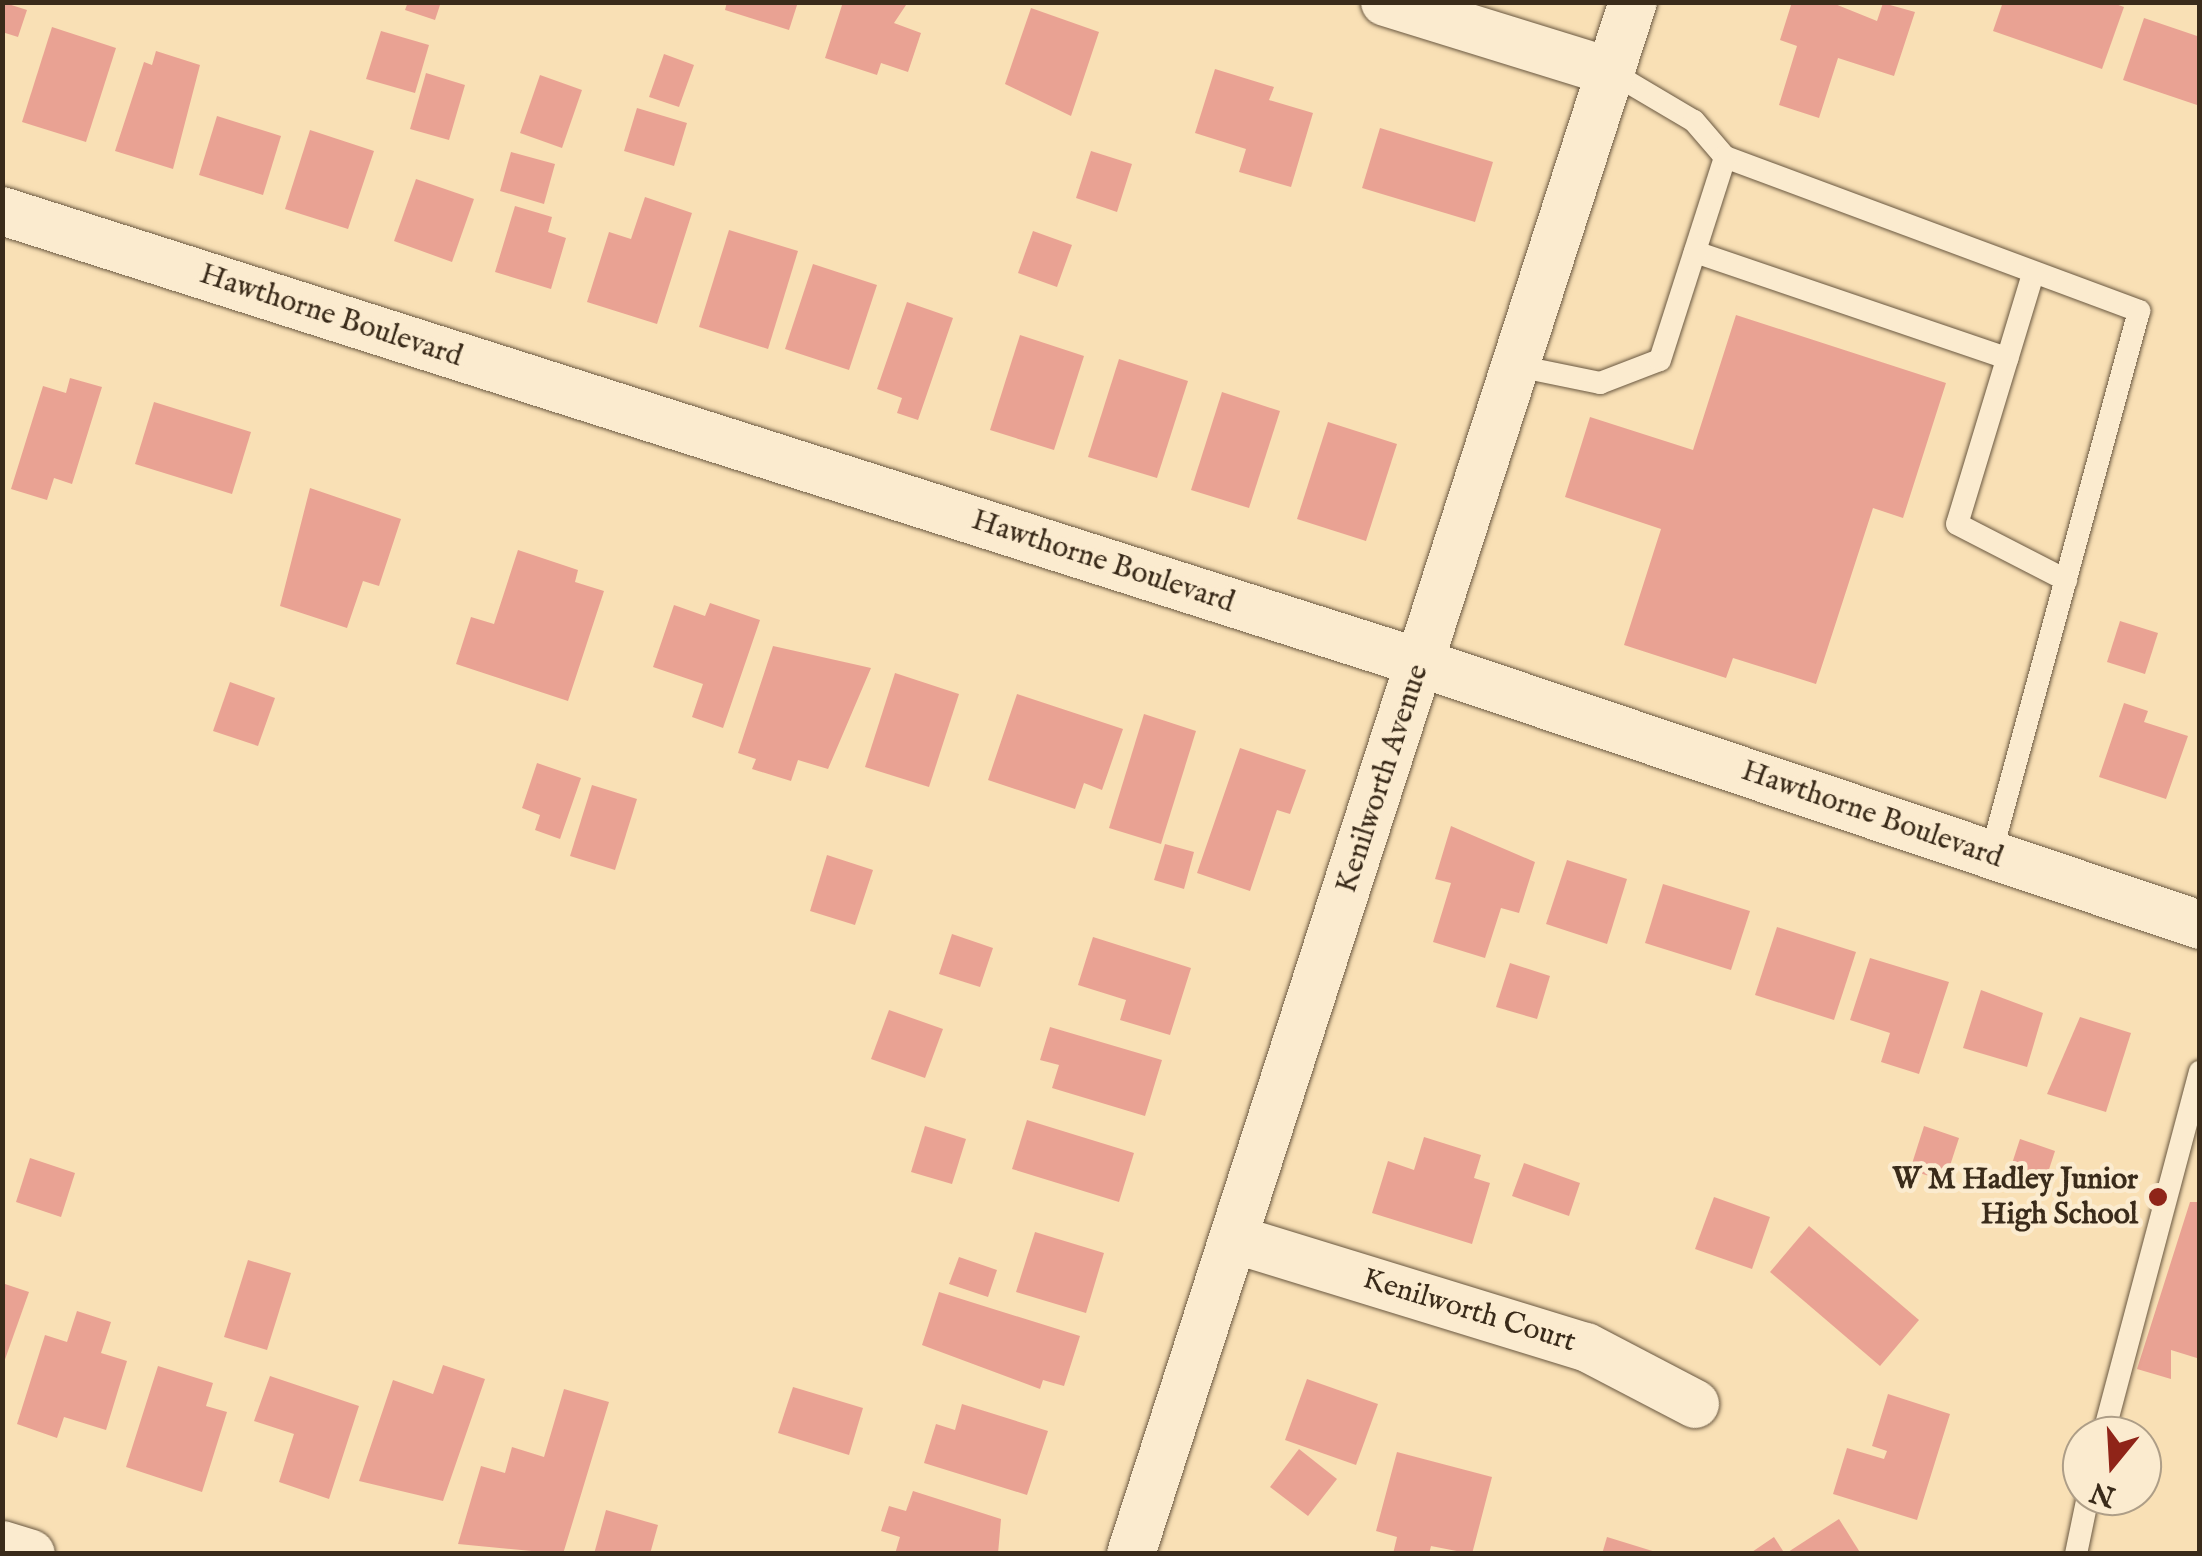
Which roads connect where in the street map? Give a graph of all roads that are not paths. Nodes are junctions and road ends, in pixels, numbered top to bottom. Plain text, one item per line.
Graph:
1 (1384, 2) edge
2 (1633, 2) edge
3 (1611, 72) junction
4 (1725, 157) junction
5 (2, 211) edge
6 (1695, 252) junction
7 (2033, 274) junction
8 (2007, 358) junction
9 (1518, 366) junction
10 (2066, 580) junction
11 (1421, 663) junction
12 (1991, 854) junction
13 (2200, 924) edge
14 (2200, 1072) edge
15 (1234, 1238) junction
16 (1695, 1404) dead end
17 (2108, 1416) edge
18 (2084, 1516) edge
19 (2, 1544) edge
20 (31, 1554) edge
21 (1131, 1554) edge
22 (2076, 1554) edge

1 - 3 street
2 - 3 street, Kenilworth Avenue
3 - 4 lane
3 - 9 street, Kenilworth Avenue
4 - 6 lane
4 - 7 lane
5 - 11 street, Hawthorne Boulevard
6 - 8 lane
6 - 9 lane
7 - 8 lane
7 - 10 lane
8 - 10 lane
9 - 11 street, Kenilworth Avenue
10 - 12 lane
11 - 12 street, Hawthorne Boulevard
11 - 15 street, Kenilworth Avenue
12 - 13 street, Hawthorne Boulevard
14 - 17 lane
15 - 16 street, Kenilworth Court
15 - 21 street, Kenilworth Avenue
18 - 22 lane
19 - 20 street

